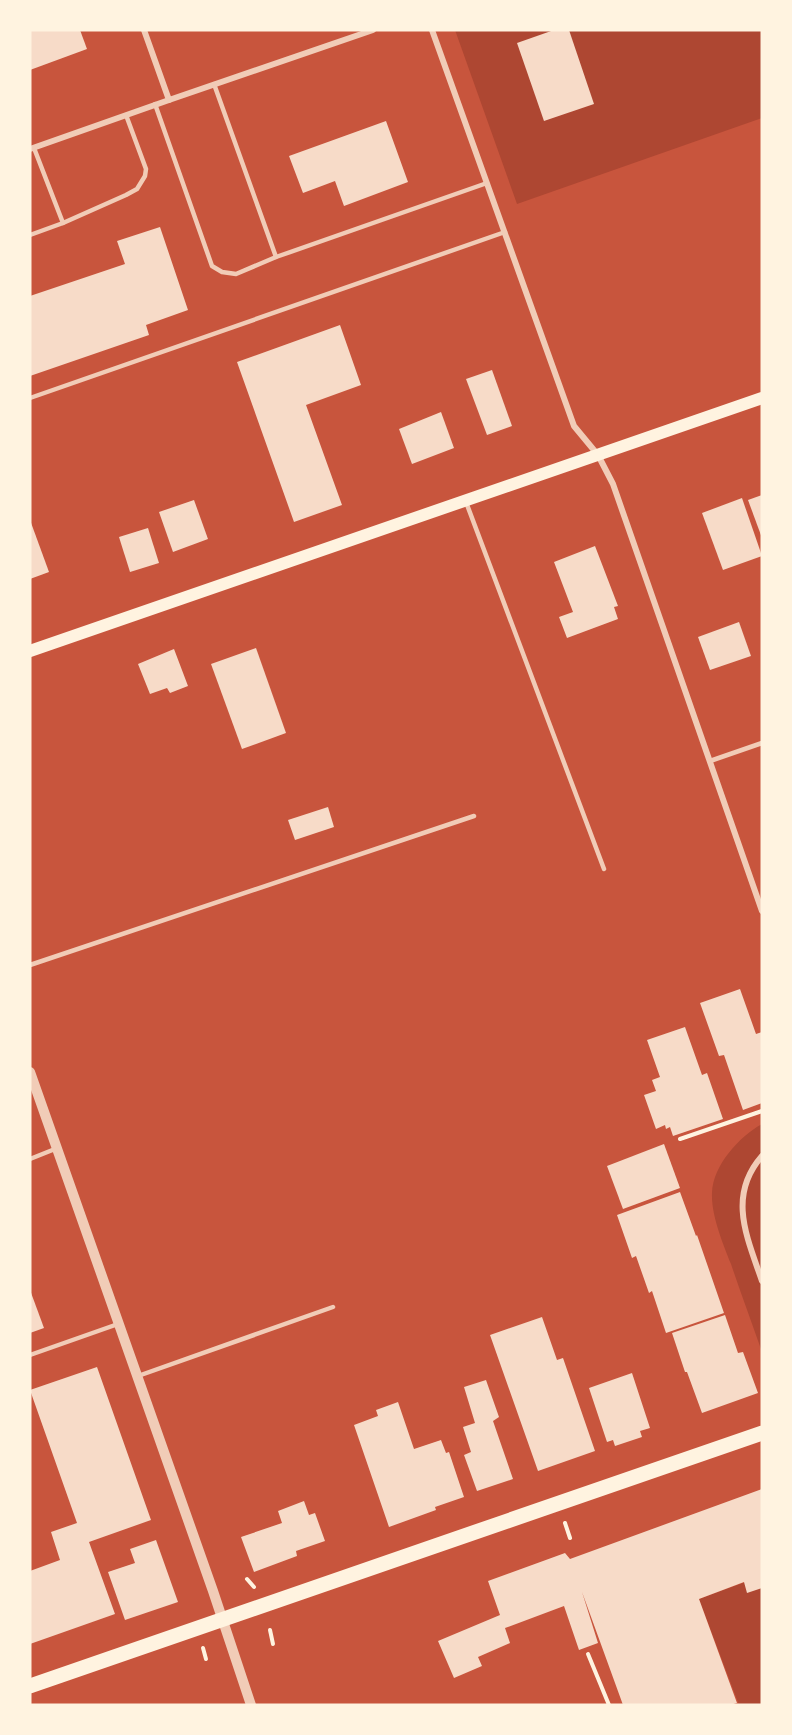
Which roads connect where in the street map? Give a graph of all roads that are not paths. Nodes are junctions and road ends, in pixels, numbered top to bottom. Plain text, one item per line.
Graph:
1 (144, 30) edge
2 (373, 30) edge
3 (432, 30) edge
4 (214, 84) junction
5 (169, 100) junction
6 (155, 104) junction
7 (126, 115) junction
8 (32, 149) edge
9 (487, 183) junction
10 (63, 223) junction
11 (505, 232) junction
12 (30, 235) edge
13 (276, 257) junction
14 (30, 398) edge
15 (762, 398) edge
16 (598, 455) junction
17 (466, 502) junction
18 (30, 651) edge
19 (762, 743) edge
20 (710, 761) junction
21 (474, 816) dead end
22 (604, 869) dead end
23 (762, 910) edge
24 (30, 964) edge
25 (31, 1078) edge
26 (57, 1148) junction
27 (762, 1156) edge
28 (30, 1159) edge
29 (762, 1281) edge
30 (333, 1307) dead end
31 (119, 1324) junction
32 (30, 1355) edge
33 (138, 1376) junction
34 (762, 1433) edge
35 (223, 1619) junction
36 (30, 1686) edge
37 (251, 1705) edge

1 - 5 street
2 - 4 street
3 - 9 street
4 - 5 street
4 - 13 lane
5 - 6 street
6 - 7 street
6 - 13 lane
7 - 8 street
7 - 10 lane
8 - 10 lane
9 - 11 street
9 - 13 lane
10 - 12 lane
11 - 14 lane
11 - 16 street
15 - 16 main road
16 - 17 main road
16 - 20 street
17 - 18 main road
17 - 22 lane
19 - 20 lane
20 - 23 street
21 - 24 lane
25 - 26 street
26 - 28 lane
26 - 31 street
27 - 29 street
30 - 33 lane
31 - 32 lane
31 - 33 street
33 - 35 street
34 - 35 main road
35 - 36 main road
35 - 37 street

